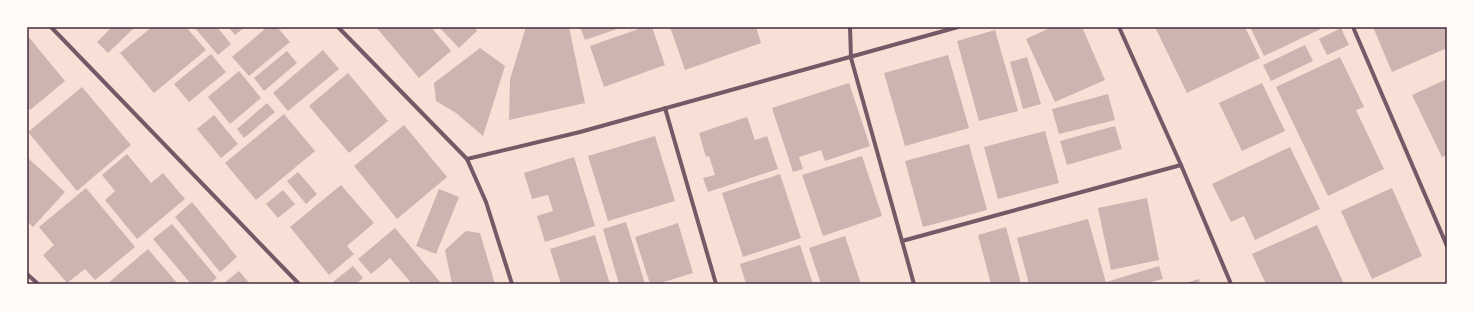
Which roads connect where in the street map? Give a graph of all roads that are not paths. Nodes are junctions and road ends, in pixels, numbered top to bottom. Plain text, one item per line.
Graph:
1 (51, 27) edge
2 (338, 27) edge
3 (850, 27) edge
4 (958, 27) edge
5 (1118, 27) edge
6 (1353, 27) edge
7 (851, 58) junction
8 (665, 108) junction
9 (467, 159) junction
10 (1181, 165) junction
11 (902, 241) junction
12 (1447, 246) edge
13 (27, 274) edge
14 (38, 284) edge
15 (300, 284) edge
16 (512, 284) edge
17 (716, 284) edge
18 (914, 284) edge
19 (1231, 284) edge

1 - 15 street
2 - 9 street
3 - 7 street
4 - 7 street
5 - 10 street
6 - 12 street
7 - 8 street
7 - 11 street
8 - 9 street
8 - 17 street
9 - 16 street
10 - 11 street
10 - 19 street
11 - 18 street
13 - 14 street

